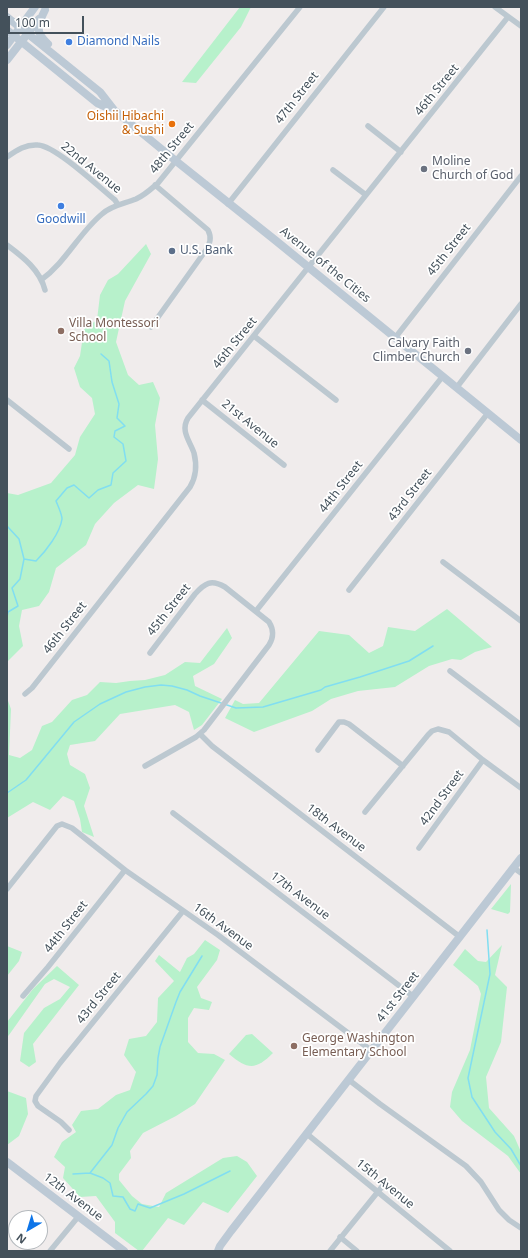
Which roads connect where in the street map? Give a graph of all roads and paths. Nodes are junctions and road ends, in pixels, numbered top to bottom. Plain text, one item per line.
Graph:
1 (300, 7) edge
2 (384, 7) edge
3 (495, 7) edge
4 (34, 8) edge
5 (46, 9) edge
6 (7, 16) edge
7 (508, 17) junction
8 (521, 26) edge
9 (20, 27) junction
10 (7, 30) edge
11 (28, 34) junction
12 (14, 35) junction
13 (22, 42) junction
14 (7, 45) edge
15 (41, 57) junction
16 (7, 60) edge
17 (7, 65) edge
18 (100, 92) junction
19 (114, 110) junction
20 (368, 126) dead end
21 (401, 152) junction
22 (7, 157) edge
23 (176, 161) junction
24 (333, 170) dead end
25 (521, 176) edge
26 (155, 185) junction
27 (366, 195) junction
28 (228, 204) junction
29 (118, 205) junction
30 (7, 245) edge
31 (309, 267) junction
32 (41, 280) junction
33 (45, 290) dead end
34 (521, 304) edge
35 (151, 327) dead end
36 (254, 336) junction
37 (395, 338) junction
38 (443, 376) junction
39 (457, 387) junction
40 (7, 400) edge
41 (202, 400) junction
42 (336, 400) dead end
43 (488, 413) junction
44 (521, 440) edge
45 (69, 449) dead end
46 (284, 465) dead end
47 (443, 562) dead end
48 (349, 590) dead end
49 (256, 611) junction
50 (521, 621) edge
51 (150, 652) dead end
52 (450, 671) dead end
53 (25, 694) dead end
54 (521, 725) edge
55 (200, 734) junction
56 (318, 750) dead end
57 (484, 760) junction
58 (145, 766) dead end
59 (403, 766) junction
60 (521, 788) edge
61 (365, 812) dead end
62 (173, 813) dead end
63 (419, 848) dead end
64 (521, 858) edge
65 (514, 868) junction
66 (125, 870) junction
67 (521, 873) edge
68 (7, 890) edge
69 (183, 911) junction
70 (460, 937) junction
71 (23, 996) dead end
72 (414, 997) junction
73 (372, 1051) junction
74 (349, 1080) junction
75 (69, 1130) dead end
76 (307, 1134) junction
77 (7, 1162) edge
78 (385, 1183) dead end
79 (377, 1192) junction
80 (78, 1216) junction
81 (521, 1228) edge
82 (340, 1238) junction
83 (219, 1248) edge
84 (50, 1251) edge
85 (124, 1251) edge
86 (212, 1251) edge
87 (330, 1251) edge
88 (357, 1251) edge
89 (450, 1251) edge

1 - 23 street, 48th Street
2 - 28 street, 47th Street
3 - 7 street
4 - 6 main road
4 - 9 main road
5 - 11 main road
5 - 18 main road
6 - 9 main road, Avenue of the Cities
7 - 8 street
7 - 21 street, 46th Street
9 - 11 main road, Avenue of the Cities
9 - 12 main road
10 - 12 main road, Avenue of the Cities
11 - 13 main road
11 - 18 main road, Avenue of the Cities
12 - 13 main road, Avenue of the Cities
12 - 14 main road
13 - 15 main road, Avenue of the Cities
13 - 16 main road
15 - 17 main road
15 - 19 main road, Avenue of the Cities
18 - 19 main road, Avenue of the Cities
19 - 23 main road, Avenue of the Cities
20 - 21 street
21 - 27 street, 46th Street
22 - 29 street, 22nd Avenue
23 - 26 street, 48th Street
23 - 28 main road, Avenue of the Cities
24 - 27 street
25 - 37 street, 45th Street
26 - 29 street, 48th Street
26 - 35 street
27 - 31 street, 46th Street
28 - 31 main road, Avenue of the Cities
29 - 32 street, 48th Street
30 - 32 street
31 - 36 street, 46th Street
31 - 37 main road, Avenue of the Cities
32 - 33 street
34 - 39 street
36 - 41 street, 46th Street
36 - 42 street
37 - 38 main road, Avenue of the Cities
38 - 39 main road, Avenue of the Cities
38 - 49 street, 44th Street
39 - 43 main road, Avenue of the Cities
40 - 45 street
41 - 46 street, 21st Avenue
41 - 53 street, 46th Street
43 - 44 main road, Avenue of the Cities
43 - 48 street, 43rd Street
47 - 50 street
49 - 51 street, 45th Street
49 - 55 street
52 - 54 street
55 - 58 street
55 - 70 street, 18th Avenue
56 - 59 street
57 - 59 street
57 - 60 street
57 - 63 street, 42nd Street
59 - 61 street
62 - 72 street, 17th Avenue
64 - 65 main road, 41st Street
65 - 67 street
65 - 70 main road, 41st Street
66 - 68 street, 16th Avenue
66 - 69 street, 16th Avenue
66 - 71 street, 44th Street
69 - 73 street, 16th Avenue
69 - 75 street, 43rd Street
70 - 72 main road, 41st Street
72 - 73 main road, 41st Street
73 - 74 main road, 41st Street
74 - 76 main road, 41st Street
74 - 81 street
76 - 79 street, 15th Avenue
76 - 83 main road, 41st Street
77 - 80 main road, 12th Avenue
78 - 79 street
79 - 82 street
79 - 89 street, 15th Avenue
80 - 84 street
80 - 85 main road, 12th Avenue
82 - 87 street
82 - 88 street
83 - 86 main road, 41st Street

